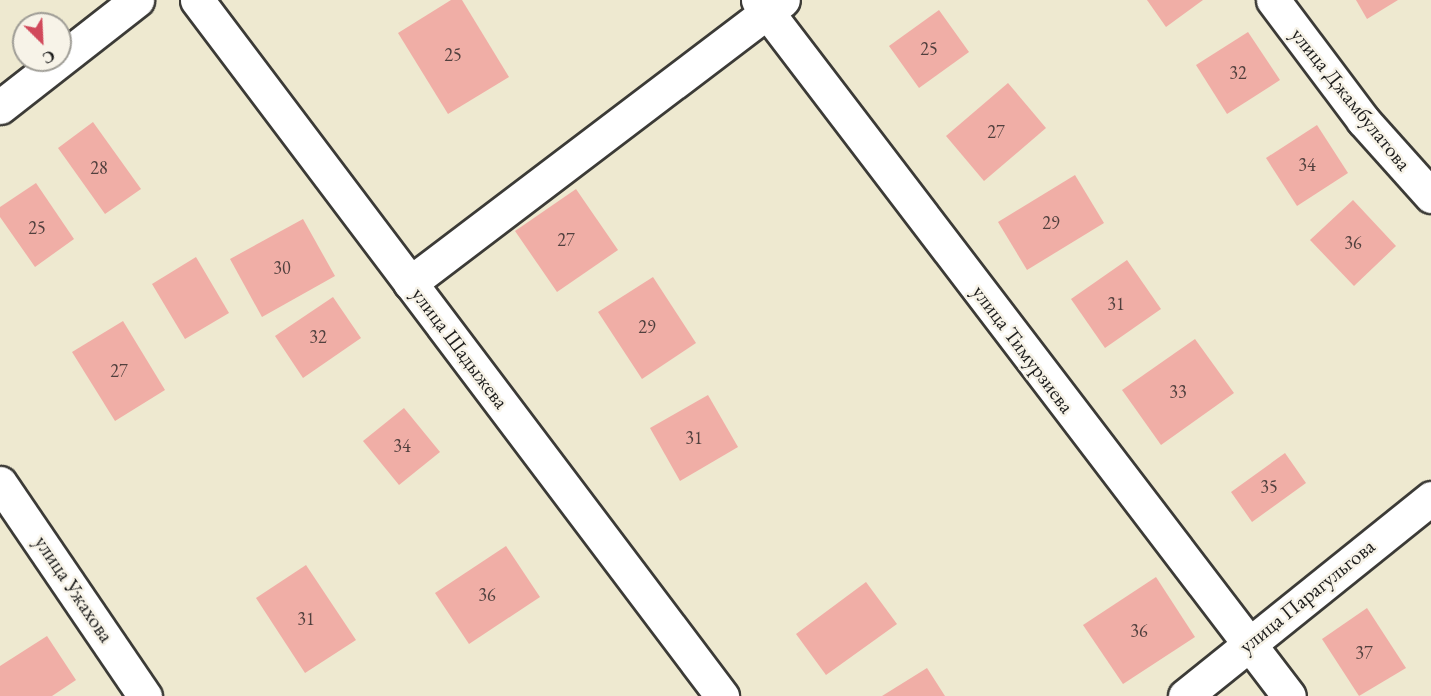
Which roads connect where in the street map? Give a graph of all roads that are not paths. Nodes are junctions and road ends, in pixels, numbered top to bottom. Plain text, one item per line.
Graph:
1 (137, 0) edge
2 (197, 0) edge
3 (1273, 0) edge
4 (769, 4) edge
5 (0, 107) edge
6 (1431, 196) edge
7 (411, 283) junction
8 (0, 483) edge
9 (1431, 498) edge
10 (1247, 644) junction
11 (145, 696) edge
12 (722, 696) edge
13 (1185, 696) edge
14 (1289, 696) edge

1 - 5 street
2 - 7 street, улица Шадыжева
3 - 6 street, улица Джамбулатова
4 - 7 street
4 - 10 street, улица Тимурзиева
7 - 12 street, улица Шадыжева
8 - 11 street, улица Ужахова
9 - 10 street, улица Парагульгова
10 - 13 street, улица Парагульгова
10 - 14 street, улица Тимурзиева

